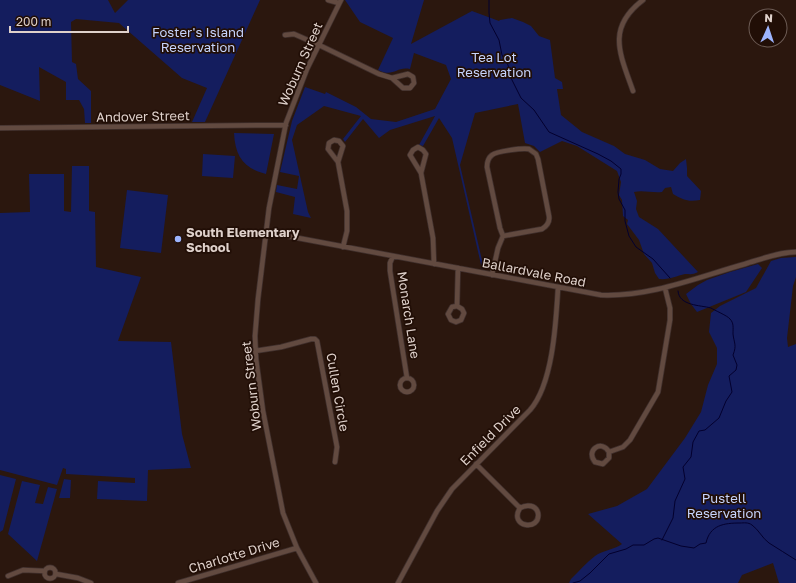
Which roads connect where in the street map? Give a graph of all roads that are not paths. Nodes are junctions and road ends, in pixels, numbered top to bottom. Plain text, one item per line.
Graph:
1 (328, 0) edge
2 (644, 0) edge
3 (340, 2) edge
4 (285, 35) dead end
5 (319, 45) junction
6 (392, 78) junction
7 (633, 91) dead end
8 (286, 125) junction
9 (0, 128) edge
10 (338, 162) junction
11 (421, 173) junction
12 (266, 232) junction
13 (503, 236) junction
14 (343, 247) junction
15 (796, 252) edge
16 (393, 256) junction
17 (434, 264) junction
18 (458, 268) junction
19 (492, 275) junction
20 (558, 288) junction
21 (666, 288) junction
22 (457, 306) dead end
23 (255, 351) junction
24 (407, 378) dead end
25 (609, 452) junction
26 (335, 462) dead end
27 (476, 464) junction
28 (520, 508) junction
29 (297, 548) junction
30 (45, 571) junction
31 (56, 574) junction
32 (8, 576) dead end
33 (91, 583) edge
34 (178, 583) edge
35 (316, 583) edge
36 (398, 583) edge

1 - 3 street
2 - 7 street
3 - 5 street, Woburn Street
4 - 5 street
5 - 6 street
5 - 8 street, Woburn Street
6 - 6 street
8 - 9 street, Andover Street
8 - 12 street, Woburn Street
10 - 10 street
10 - 14 street
11 - 11 street
11 - 17 street
12 - 14 street, Ballardvale Road
12 - 23 street, Woburn Street
13 - 13 street
13 - 19 street
14 - 16 street, Ballardvale Road
15 - 21 street, Ballardvale Road
16 - 17 street, Ballardvale Road
16 - 24 street, Monarch Lane
17 - 18 street, Ballardvale Road
18 - 19 street, Ballardvale Road
18 - 22 street
19 - 20 street, Ballardvale Road
20 - 21 street, Ballardvale Road
20 - 27 street, Enfield Drive
21 - 25 street
23 - 26 street, Cullen Circle
23 - 29 street, Woburn Street
25 - 25 street
27 - 28 street
27 - 36 street, Enfield Drive
28 - 28 street
29 - 34 street, Charlotte Drive
29 - 35 street, Woburn Street
30 - 31 street
30 - 31 street
30 - 32 street
31 - 33 street

